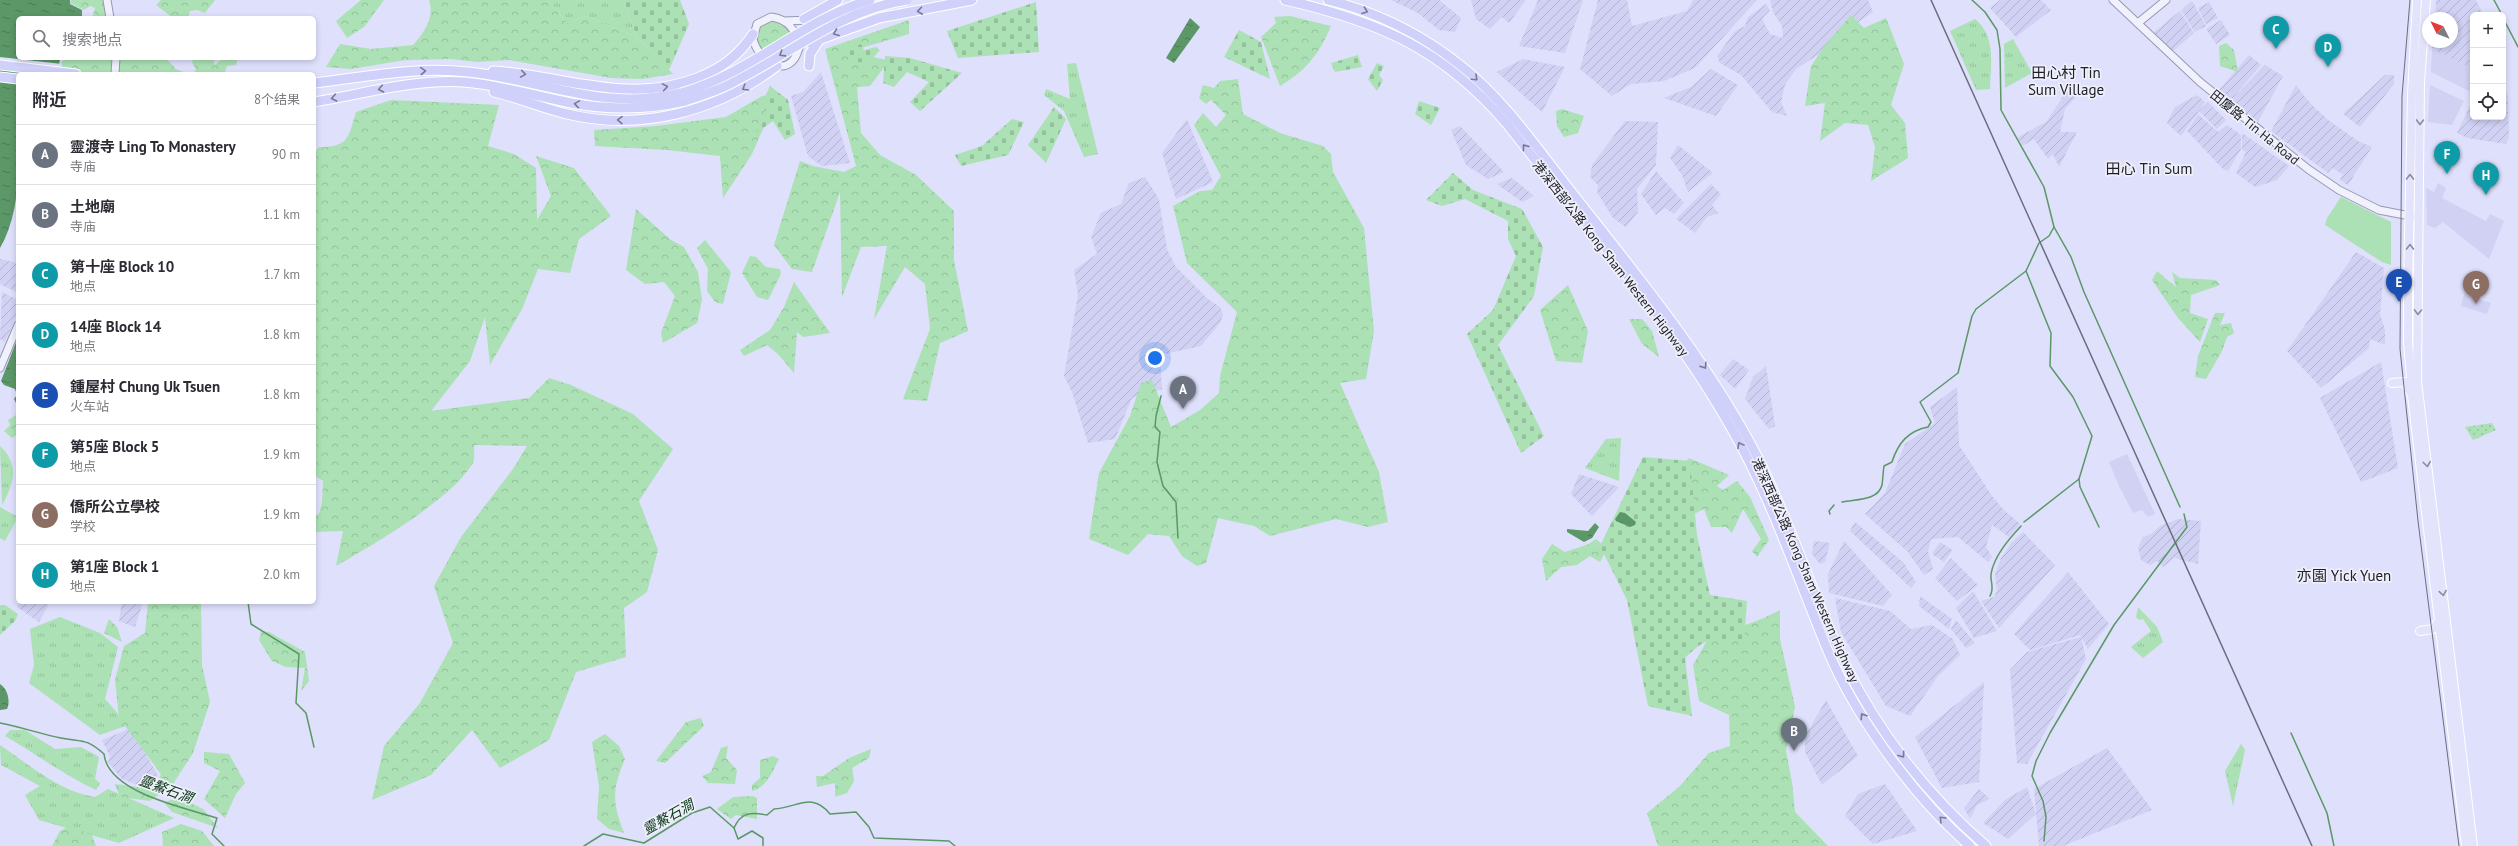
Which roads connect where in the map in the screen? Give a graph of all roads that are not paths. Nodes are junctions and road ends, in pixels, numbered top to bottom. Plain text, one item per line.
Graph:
1 (108, 0) edge
2 (838, 0) edge
3 (870, 0) edge
4 (883, 0) edge
5 (907, 0) edge
6 (972, 0) edge
7 (1285, 0) edge
8 (1328, 0) edge
9 (2113, 0) edge
10 (2166, 0) edge
11 (2417, 0) edge
12 (2426, 0) edge
13 (110, 16) edge
14 (804, 19) junction
15 (837, 19) junction
16 (785, 21) junction
17 (2138, 23) junction
18 (753, 34) junction
19 (819, 40) junction
20 (810, 43) junction
21 (799, 48) junction
22 (116, 60) edge
23 (0, 65) edge
24 (777, 66) junction
25 (809, 66) dead end
26 (59, 72) edge
27 (115, 72) edge
28 (465, 72) junction
29 (0, 76) edge
30 (16, 79) edge
31 (464, 82) junction
32 (316, 83) edge
33 (683, 97) junction
34 (316, 102) edge
35 (2410, 216) junction
36 (2419, 218) junction
37 (16, 330) edge
38 (2413, 351) junction
39 (0, 368) edge
40 (2410, 375) junction
41 (2404, 382) junction
42 (2392, 383) dead end
43 (2411, 394) junction
44 (2448, 626) junction
45 (2438, 630) junction
46 (2420, 631) dead end
47 (1970, 846) edge
48 (1986, 846) edge
49 (2466, 846) edge
50 (2473, 846) edge

1 - 13 street
2 - 14 highway
3 - 33 highway, bridge
4 - 15 street
5 -> 33 highway, bridge
6 -> 19 highway
47 -> 7 highway, 港深西部公路 Kong Sham Western Highway
8 -> 48 highway, 港深西部公路 Kong Sham Western Highway
9 - 17 street, 田廈路 Tin Ha Road
10 - 17 street
35 -> 11 main road
12 -> 36 main road
14 - 15 street
14 - 16 street
15 - 20 street
16 - 18 street
16 - 21 street
17 - 35 street, 田廈路 Tin Ha Road
18 - 24 street
28 -> 18 highway
19 - 20 highway
19 - 25 highway
20 - 21 street
21 - 24 street
22 - 27 street
23 - 26 highway
24 -> 31 highway
32 -> 28 highway
28 - 33 highway
29 - 30 highway
33 -> 31 highway
31 -> 34 highway
35 - 36 street, 田廈路 Tin Ha Road
38 -> 35 main road
36 -> 38 main road
37 - 39 street
38 - 40 main road
38 -> 44 main road
40 - 41 main road
40 - 43 main road
41 - 42 main road
41 - 43 main road
43 - 45 main road
44 - 45 main road
44 - 50 main road
45 - 46 main road
45 - 49 main road

